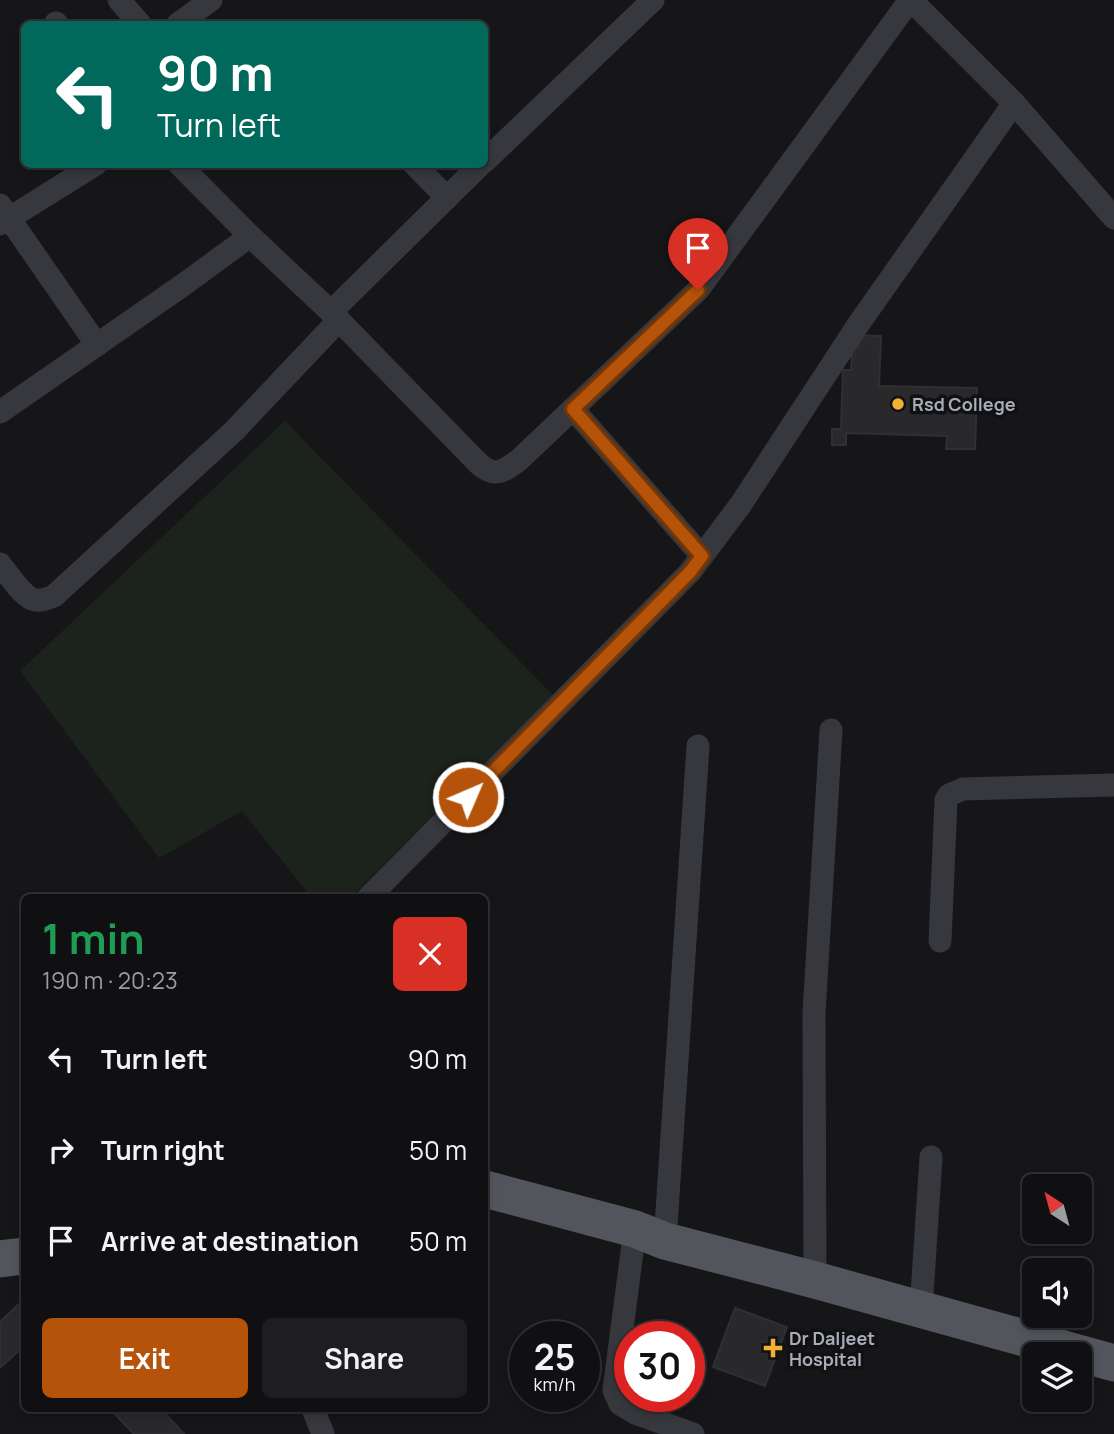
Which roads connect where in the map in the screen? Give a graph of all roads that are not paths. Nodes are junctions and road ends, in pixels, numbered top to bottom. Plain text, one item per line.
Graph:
1 (119, 0) edge
2 (211, 0) edge
3 (653, 0) edge
4 (911, 0) edge
5 (136, 21) edge
6 (182, 21) edge
7 (1014, 103) junction
8 (488, 158) edge
9 (89, 168) edge
10 (183, 168) edge
11 (418, 168) edge
12 (478, 168) edge
13 (447, 198) junction
14 (3, 216) edge
15 (1114, 218) edge
16 (250, 236) junction
17 (335, 316) junction
18 (97, 345) junction
19 (573, 409) junction
20 (0, 412) edge
21 (702, 556) junction
22 (0, 564) edge
23 (831, 730) dead end
24 (698, 746) dead end
25 (1114, 785) edge
26 (372, 894) edge
27 (940, 941) dead end
28 (931, 1157) dead end
29 (488, 1190) edge
30 (650, 1235) junction
31 (21, 1256) edge
32 (0, 1259) edge
33 (815, 1280) junction
34 (921, 1310) junction
35 (1114, 1363) edge
36 (314, 1412) edge
37 (323, 1434) edge
38 (692, 1434) edge

1 - 5 street
2 - 6 street
3 - 8 street
4 - 7 street
4 - 19 street
7 - 15 street
7 - 21 street
9 - 14 street
10 - 16 street
11 - 13 street
12 - 13 street
13 - 17 street
14 - 18 street
16 - 17 street
16 - 18 street
17 - 19 street
17 - 22 street
18 - 20 street
19 - 21 street
21 - 26 street
23 - 33 street
24 - 30 street
25 - 27 street
28 - 34 street
29 - 30 main road
30 - 33 main road
30 - 38 street
31 - 32 main road
33 - 34 main road
34 - 35 main road
36 - 37 street

